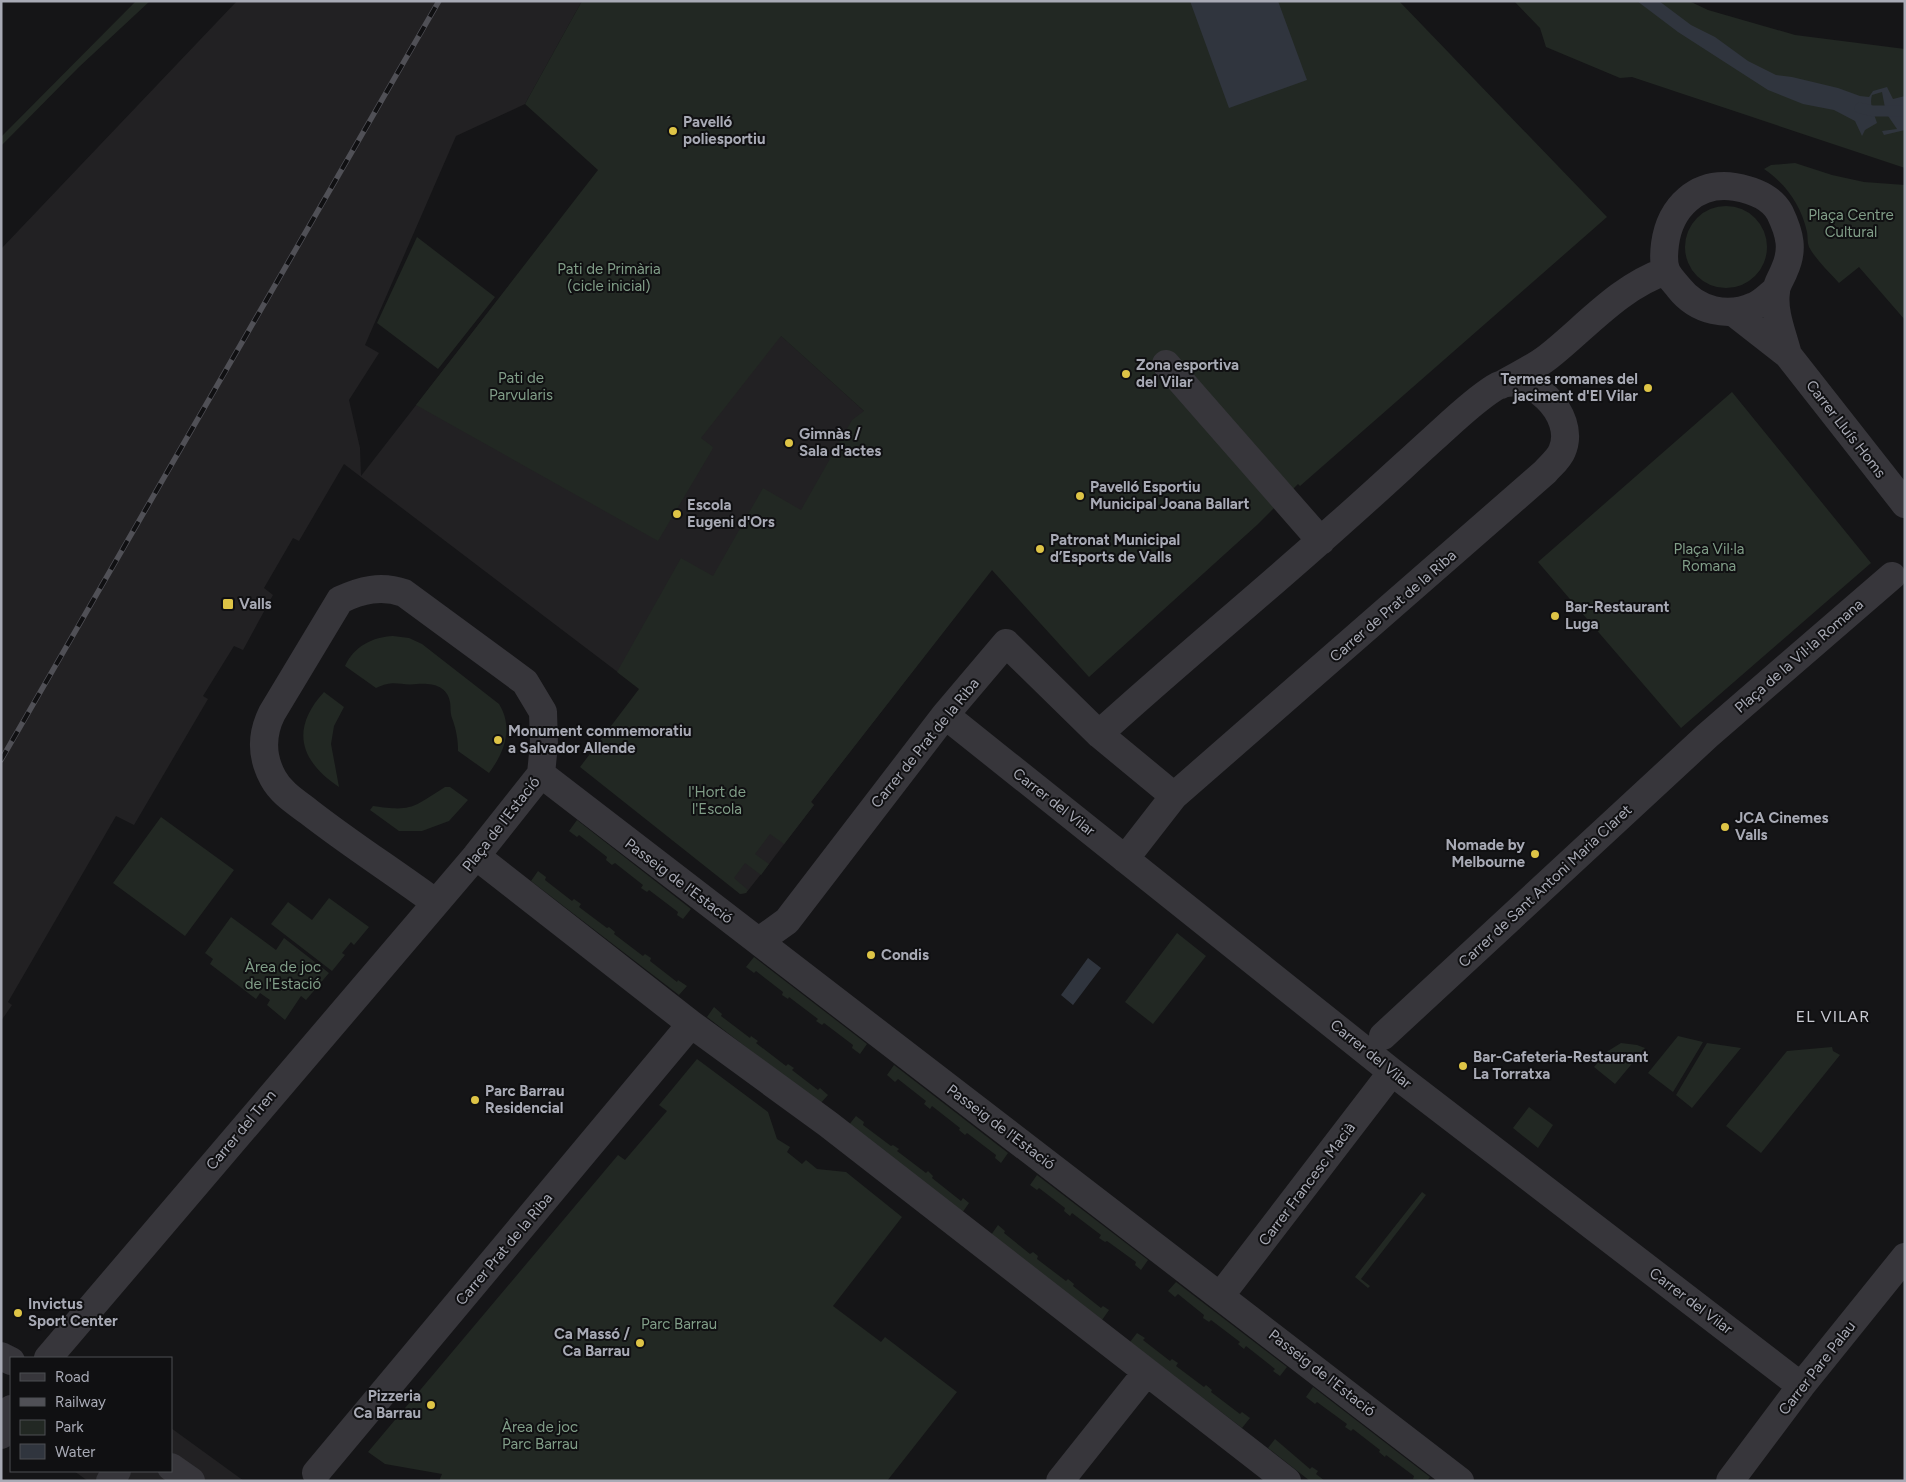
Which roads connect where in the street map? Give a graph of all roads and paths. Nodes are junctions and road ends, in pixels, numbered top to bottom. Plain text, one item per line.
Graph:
1 (1666, 271) junction
2 (1776, 290) junction
3 (1733, 312) junction
4 (1788, 355) junction
5 (1545, 359) junction
6 (1166, 364) dead end
7 (1501, 385) junction
8 (1545, 397) junction
9 (1905, 504) edge
10 (1321, 541) junction
11 (1892, 576) dead end
12 (945, 715) junction
13 (1099, 734) junction
14 (1707, 736) joint
15 (541, 774) junction
16 (1174, 796) junction
17 (476, 856) junction
18 (1125, 859) junction
19 (436, 904) junction
20 (760, 941) junction
21 (691, 1024) junction
22 (1383, 1036) dead end
23 (1392, 1072) junction
24 (1905, 1257) edge
25 (1221, 1295) junction
26 (49, 1357) edge
27 (1146, 1373) junction
28 (1801, 1386) junction
29 (10, 1412) edge
30 (1, 1435) edge
31 (172, 1468) edge
32 (316, 1473) dead end
33 (191, 1481) edge
34 (1060, 1481) edge
35 (1287, 1481) edge
36 (1460, 1481) edge
37 (1730, 1481) edge

1 - 2 street
1 - 3 street
1 - 5 street
2 - 3 street
2 - 4 street
3 - 4 street
4 - 9 street, Carrer Lluís Homs
5 - 7 street
5 - 8 street
6 - 10 street
7 - 8 street, Carrer de Prat de la Riba
7 - 10 street
8 - 16 street, Carrer de Prat de la Riba
10 - 13 street
11 - 14 street, Plaça de la Vil·la Romana
12 - 13 street, Carrer de Prat de la Riba
12 - 18 street, Carrer del Vilar
12 - 20 street, Carrer de Prat de la Riba
13 - 16 street, Carrer de Prat de la Riba
14 - 22 street, Carrer de Sant Antoni Maria Claret
15 - 17 street, Plaça de l'Estació
15 - 19 street, Plaça de l'Estació
15 - 20 street, Passeig de l'Estació
16 - 18 street, Carrer de Prat de la Riba
17 - 19 street, Plaça de l'Estació
17 - 21 street
18 - 23 street, Carrer del Vilar
19 - 26 street, Carrer del Tren
20 - 25 street, Passeig de l'Estació
21 - 27 street
21 - 32 street, Carrer Prat de la Riba
23 - 25 street, Carrer Francesc Macià
23 - 28 street, Carrer del Vilar
24 - 28 street, Carrer Pare Palau
25 - 36 street, Passeig de l'Estació
27 - 34 street
27 - 35 street
28 - 37 street, Carrer Pare Palau
29 - 30 street
31 - 33 street

